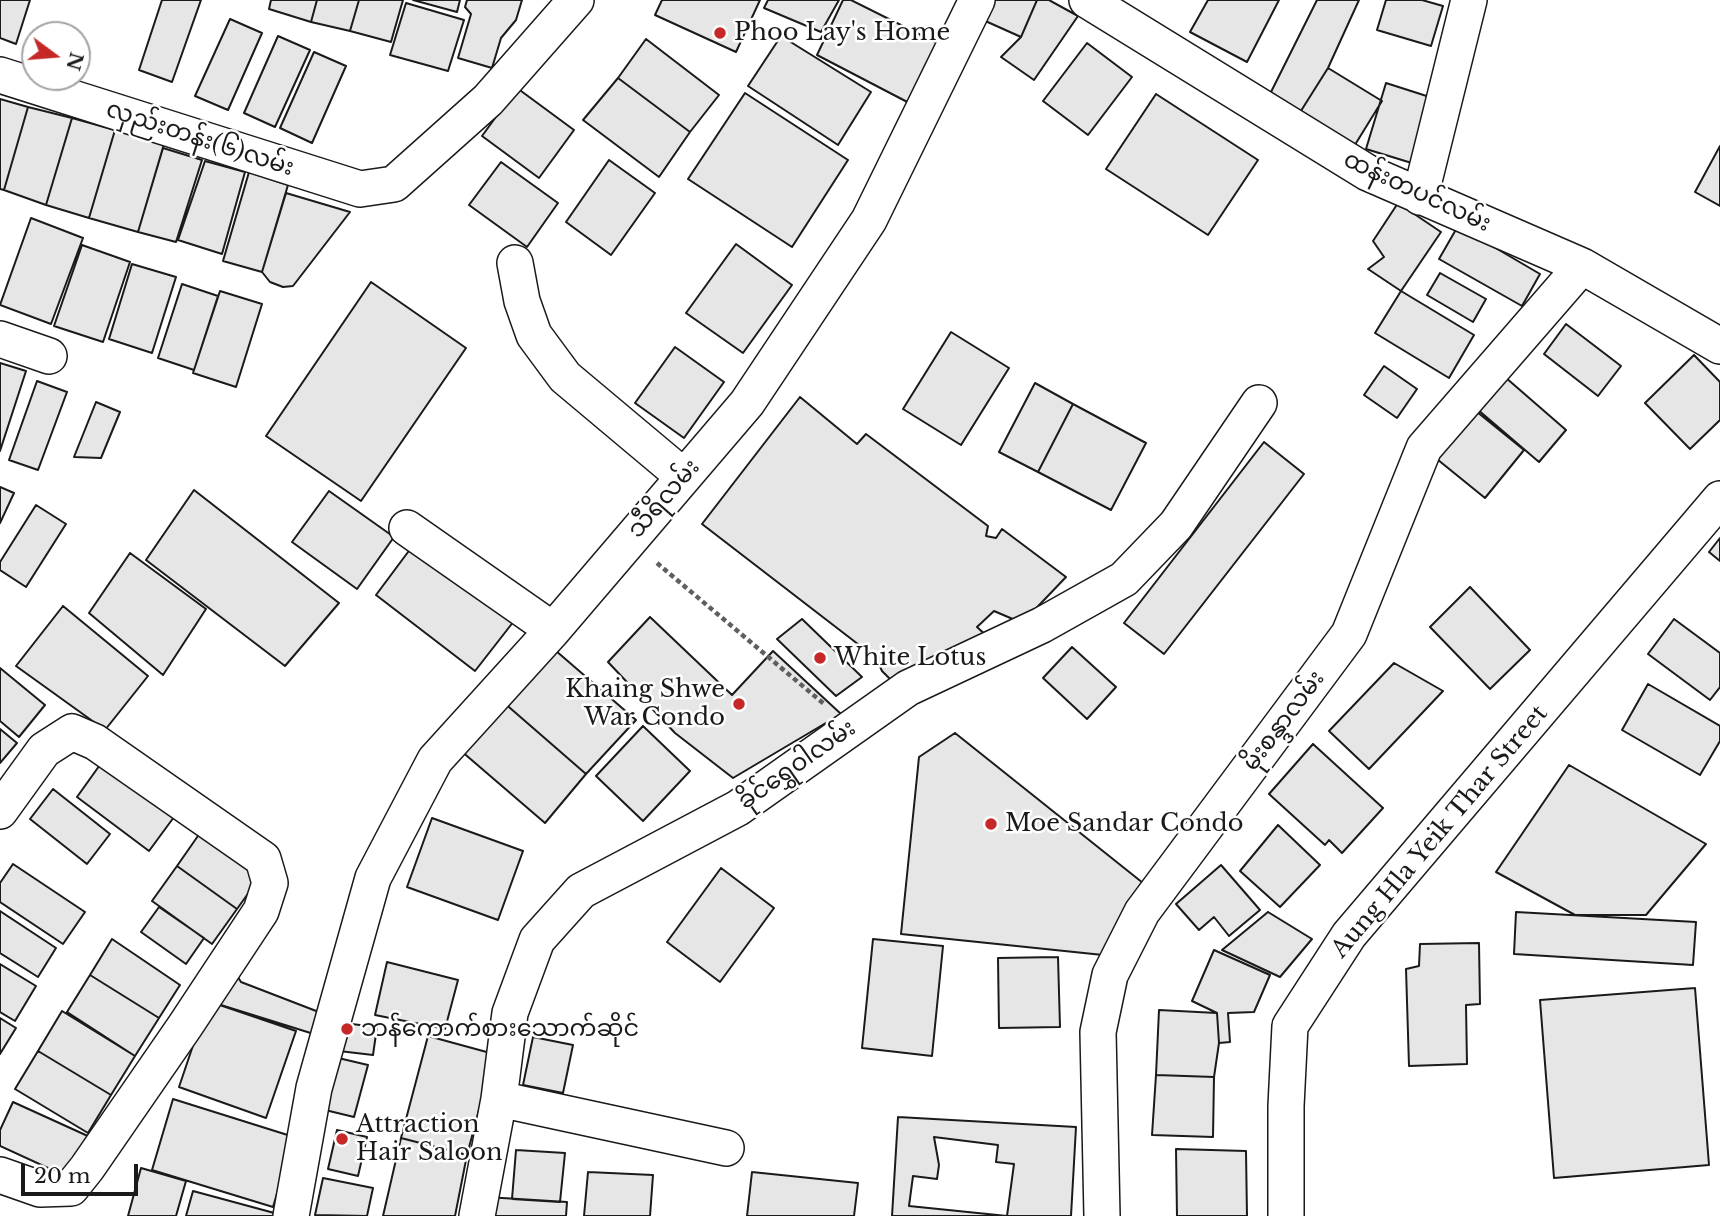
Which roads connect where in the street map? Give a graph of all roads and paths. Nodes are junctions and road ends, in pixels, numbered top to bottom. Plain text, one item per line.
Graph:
1 (576, 0) edge
2 (977, 0) edge
3 (1087, 0) edge
4 (1469, 0) edge
5 (0, 75) edge
6 (1420, 197) junction
7 (515, 263) dead end
8 (1582, 266) junction
9 (0, 339) edge
10 (1720, 346) edge
11 (49, 356) dead end
12 (1259, 403) dead end
13 (683, 476) junction
14 (1720, 499) edge
15 (407, 528) dead end
16 (629, 540) junction
17 (553, 630) junction
18 (852, 727) junction
19 (0, 811) edge
20 (499, 1099) junction
21 (726, 1148) dead end
22 (0, 1175) edge
23 (290, 1216) edge
24 (477, 1216) edge
25 (1102, 1216) edge
26 (1286, 1216) edge

1 - 5 street, လှည်းတန်း(၆)လမ်း
2 - 13 street, သီရိလမ်း
3 - 6 street, ထန်းတပင်လမ်း
4 - 6 street
6 - 8 street, ထန်းတပင်လမ်း
7 - 13 street
8 - 10 street, ထန်းတပင်လမ်း
8 - 25 street, မိုးစန္ဒာလမ်း
9 - 11 street
12 - 18 street, ခိုင်ရွှေဝါလမ်း
13 - 16 street, သီရိလမ်း
14 - 26 street, Aung Hla Yeik Thar Street
15 - 17 street
16 - 17 street, သီရိလမ်း
16 - 18 path
17 - 23 street, သီရိလမ်း
18 - 20 street, ခိုင်ရွှေဝါလမ်း
19 - 22 street
20 - 21 street
20 - 24 street, ခိုင်ရွှေဝါလမ်း

